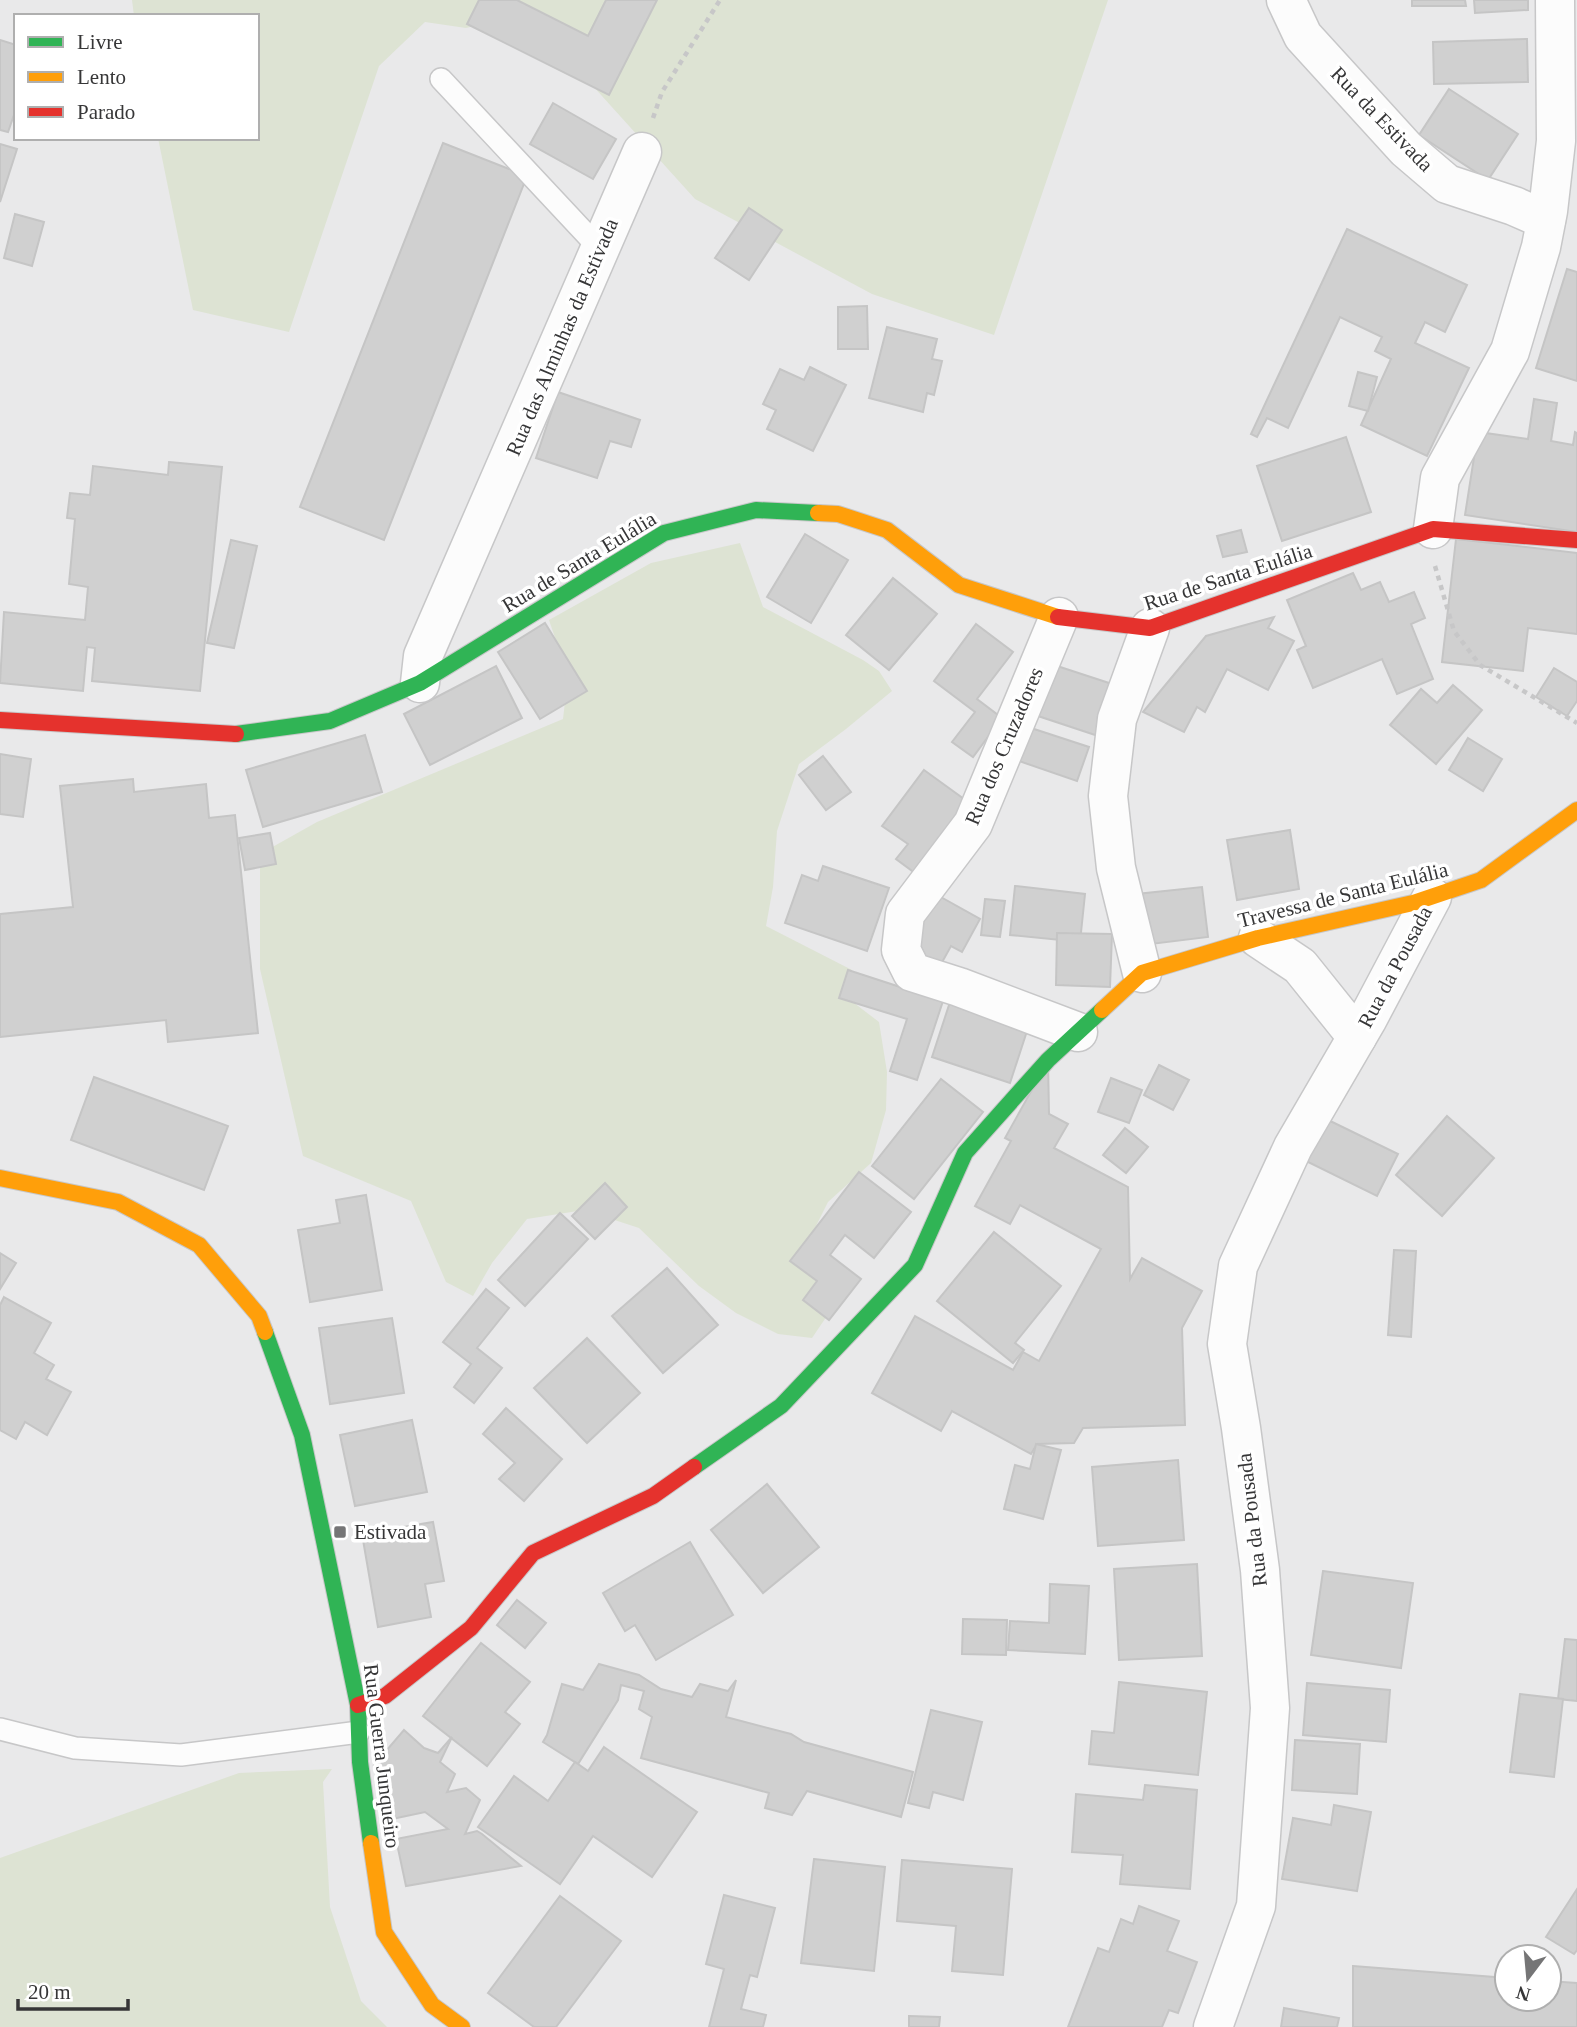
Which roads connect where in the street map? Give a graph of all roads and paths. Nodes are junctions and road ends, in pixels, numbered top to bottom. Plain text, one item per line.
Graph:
1 (720, 0) edge
2 (1286, 0) edge
3 (1555, 0) edge
4 (442, 79) dead end
5 (642, 152) joint
6 (1546, 220) junction
7 (600, 249) junction
8 (1433, 529) junction
9 (1577, 540) edge
10 (1059, 617) junction
11 (1150, 628) junction
12 (420, 683) junction
13 (0, 720) edge
14 (1577, 723) edge
15 (1577, 810) edge
16 (1432, 897) junction
17 (1258, 938) junction
18 (1142, 973) junction
19 (1077, 1032) junction
20 (1357, 1037) junction
21 (0, 1178) edge
22 (358, 1705) junction
23 (0, 1730) edge
24 (359, 1732) junction
25 (462, 2027) edge
26 (1213, 2027) edge

1 - 5 path
2 - 6 street, Rua da Estivada
3 - 6 street
4 - 7 lane
5 - 7 street, Rua das Alminhas da Estivada
6 - 8 street
7 - 12 street, Rua das Alminhas da Estivada
8 - 9 street, Rua de Santa Eulália
8 - 11 street, Rua de Santa Eulália
8 - 14 path
10 - 11 street, Rua de Santa Eulália
10 - 12 street, Rua de Santa Eulália
10 - 19 street, Rua dos Cruzadores
11 - 18 street
12 - 13 street, Rua de Santa Eulália
15 - 16 street, Travessa de Santa Eulália
16 - 17 street, Travessa de Santa Eulália
16 - 20 street, Rua da Pousada
17 - 18 street, Travessa de Santa Eulália
17 - 20 street, Rua da Pousada
18 - 19 street
19 - 22 street
20 - 26 street, Rua da Pousada
21 - 22 street, Rua Guerra Junqueiro
22 - 24 street, Rua Guerra Junqueiro
23 - 24 lane
24 - 25 street, Rua Guerra Junqueiro

